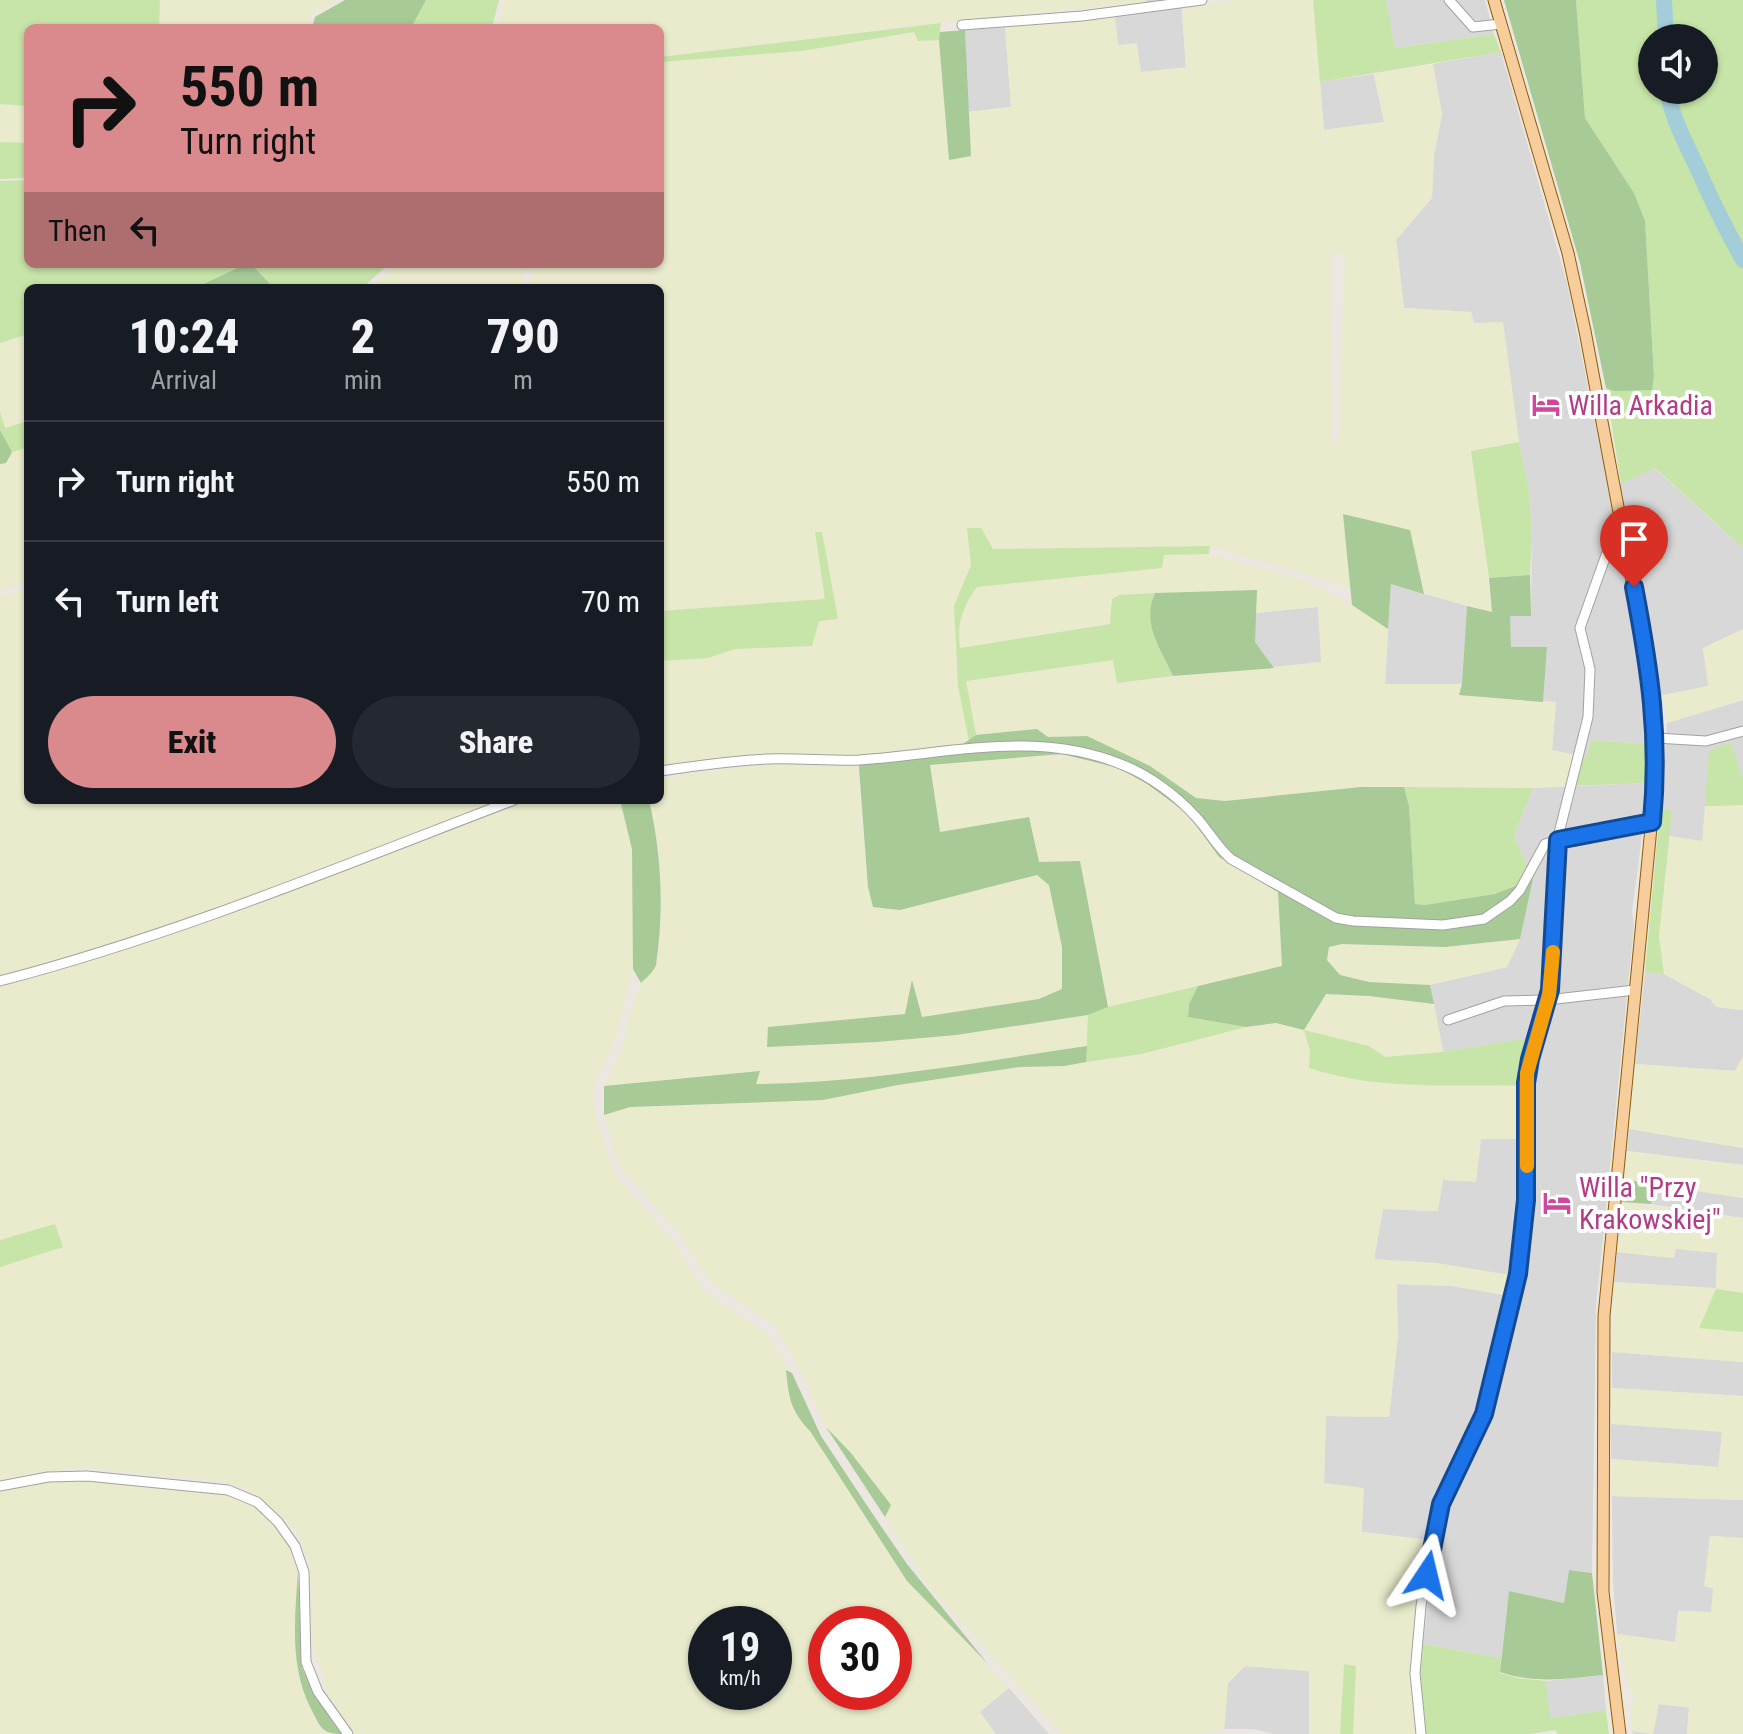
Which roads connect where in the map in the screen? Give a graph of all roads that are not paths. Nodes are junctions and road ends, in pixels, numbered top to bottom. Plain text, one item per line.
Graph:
1 (1202, 0) edge
2 (1449, 0) edge
3 (1494, 0) edge
4 (1501, 24) junction
5 (962, 25) dead end
6 (1623, 530) junction
7 (1743, 731) edge
8 (1656, 738) junction
9 (664, 771) edge
10 (504, 804) edge
11 (1652, 822) junction
12 (1558, 840) junction
13 (0, 981) edge
14 (1635, 990) junction
15 (1547, 1000) junction
16 (1448, 1020) dead end
17 (0, 1486) edge
18 (348, 1734) edge
19 (1421, 1734) edge
20 (1620, 1734) edge

1 - 5 street
2 - 4 street
3 - 4 main road
4 - 6 main road
6 - 8 main road
6 - 12 street
7 - 8 street
8 - 11 main road
9 - 12 street
10 - 13 street
11 - 12 street
11 - 14 main road
12 - 15 street
14 - 15 street
14 - 20 main road
15 - 16 street
15 - 19 street
17 - 18 street

